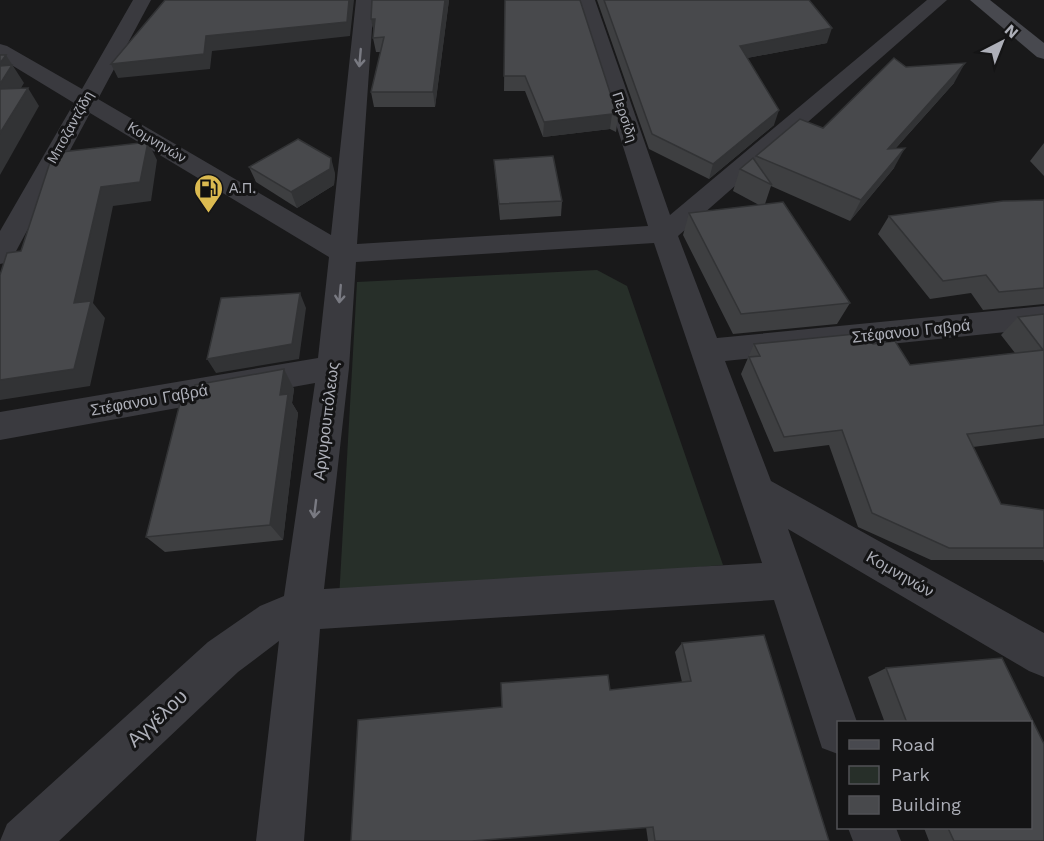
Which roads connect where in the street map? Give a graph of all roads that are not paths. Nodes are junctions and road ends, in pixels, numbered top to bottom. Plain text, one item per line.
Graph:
1 (141, 0) edge
2 (365, 0) edge
3 (586, 0) edge
4 (938, 0) edge
5 (979, 0) edge
6 (0, 50) edge
7 (1044, 53) edge
8 (85, 100) junction
9 (664, 234) junction
10 (344, 254) junction
11 (0, 255) edge
12 (1044, 317) edge
13 (706, 351) junction
14 (333, 368) junction
15 (0, 426) edge
16 (757, 492) junction
17 (785, 580) junction
18 (302, 610) junction
19 (1044, 656) edge
20 (837, 729) edge
21 (24, 841) edge
22 (280, 841) edge

1 - 8 street, Μποζαντζίδη
2 -> 10 street, Αργυρουπόλεως
3 - 9 street, Περσίδη
4 - 9 street
5 - 7 street
6 - 8 street, Κομνηνών
8 - 10 street, Κομνηνών
8 - 11 street, Μποζαντζίδη
9 - 10 street
9 - 13 street, Περσίδη
10 -> 14 street, Αργυρουπόλεως
12 - 13 street, Στέφανου Γαβρά
13 - 16 street, Περσίδη
14 - 15 street, Στέφανου Γαβρά
14 -> 18 street, Αργυρουπόλεως
16 - 17 street, Περσίδη
16 - 19 street, Κομνηνών
17 - 18 street, Αγγέλου
17 - 20 street, Περσίδη
18 - 21 street, Αγγέλου
18 - 22 street, Αργυρουπόλεως

